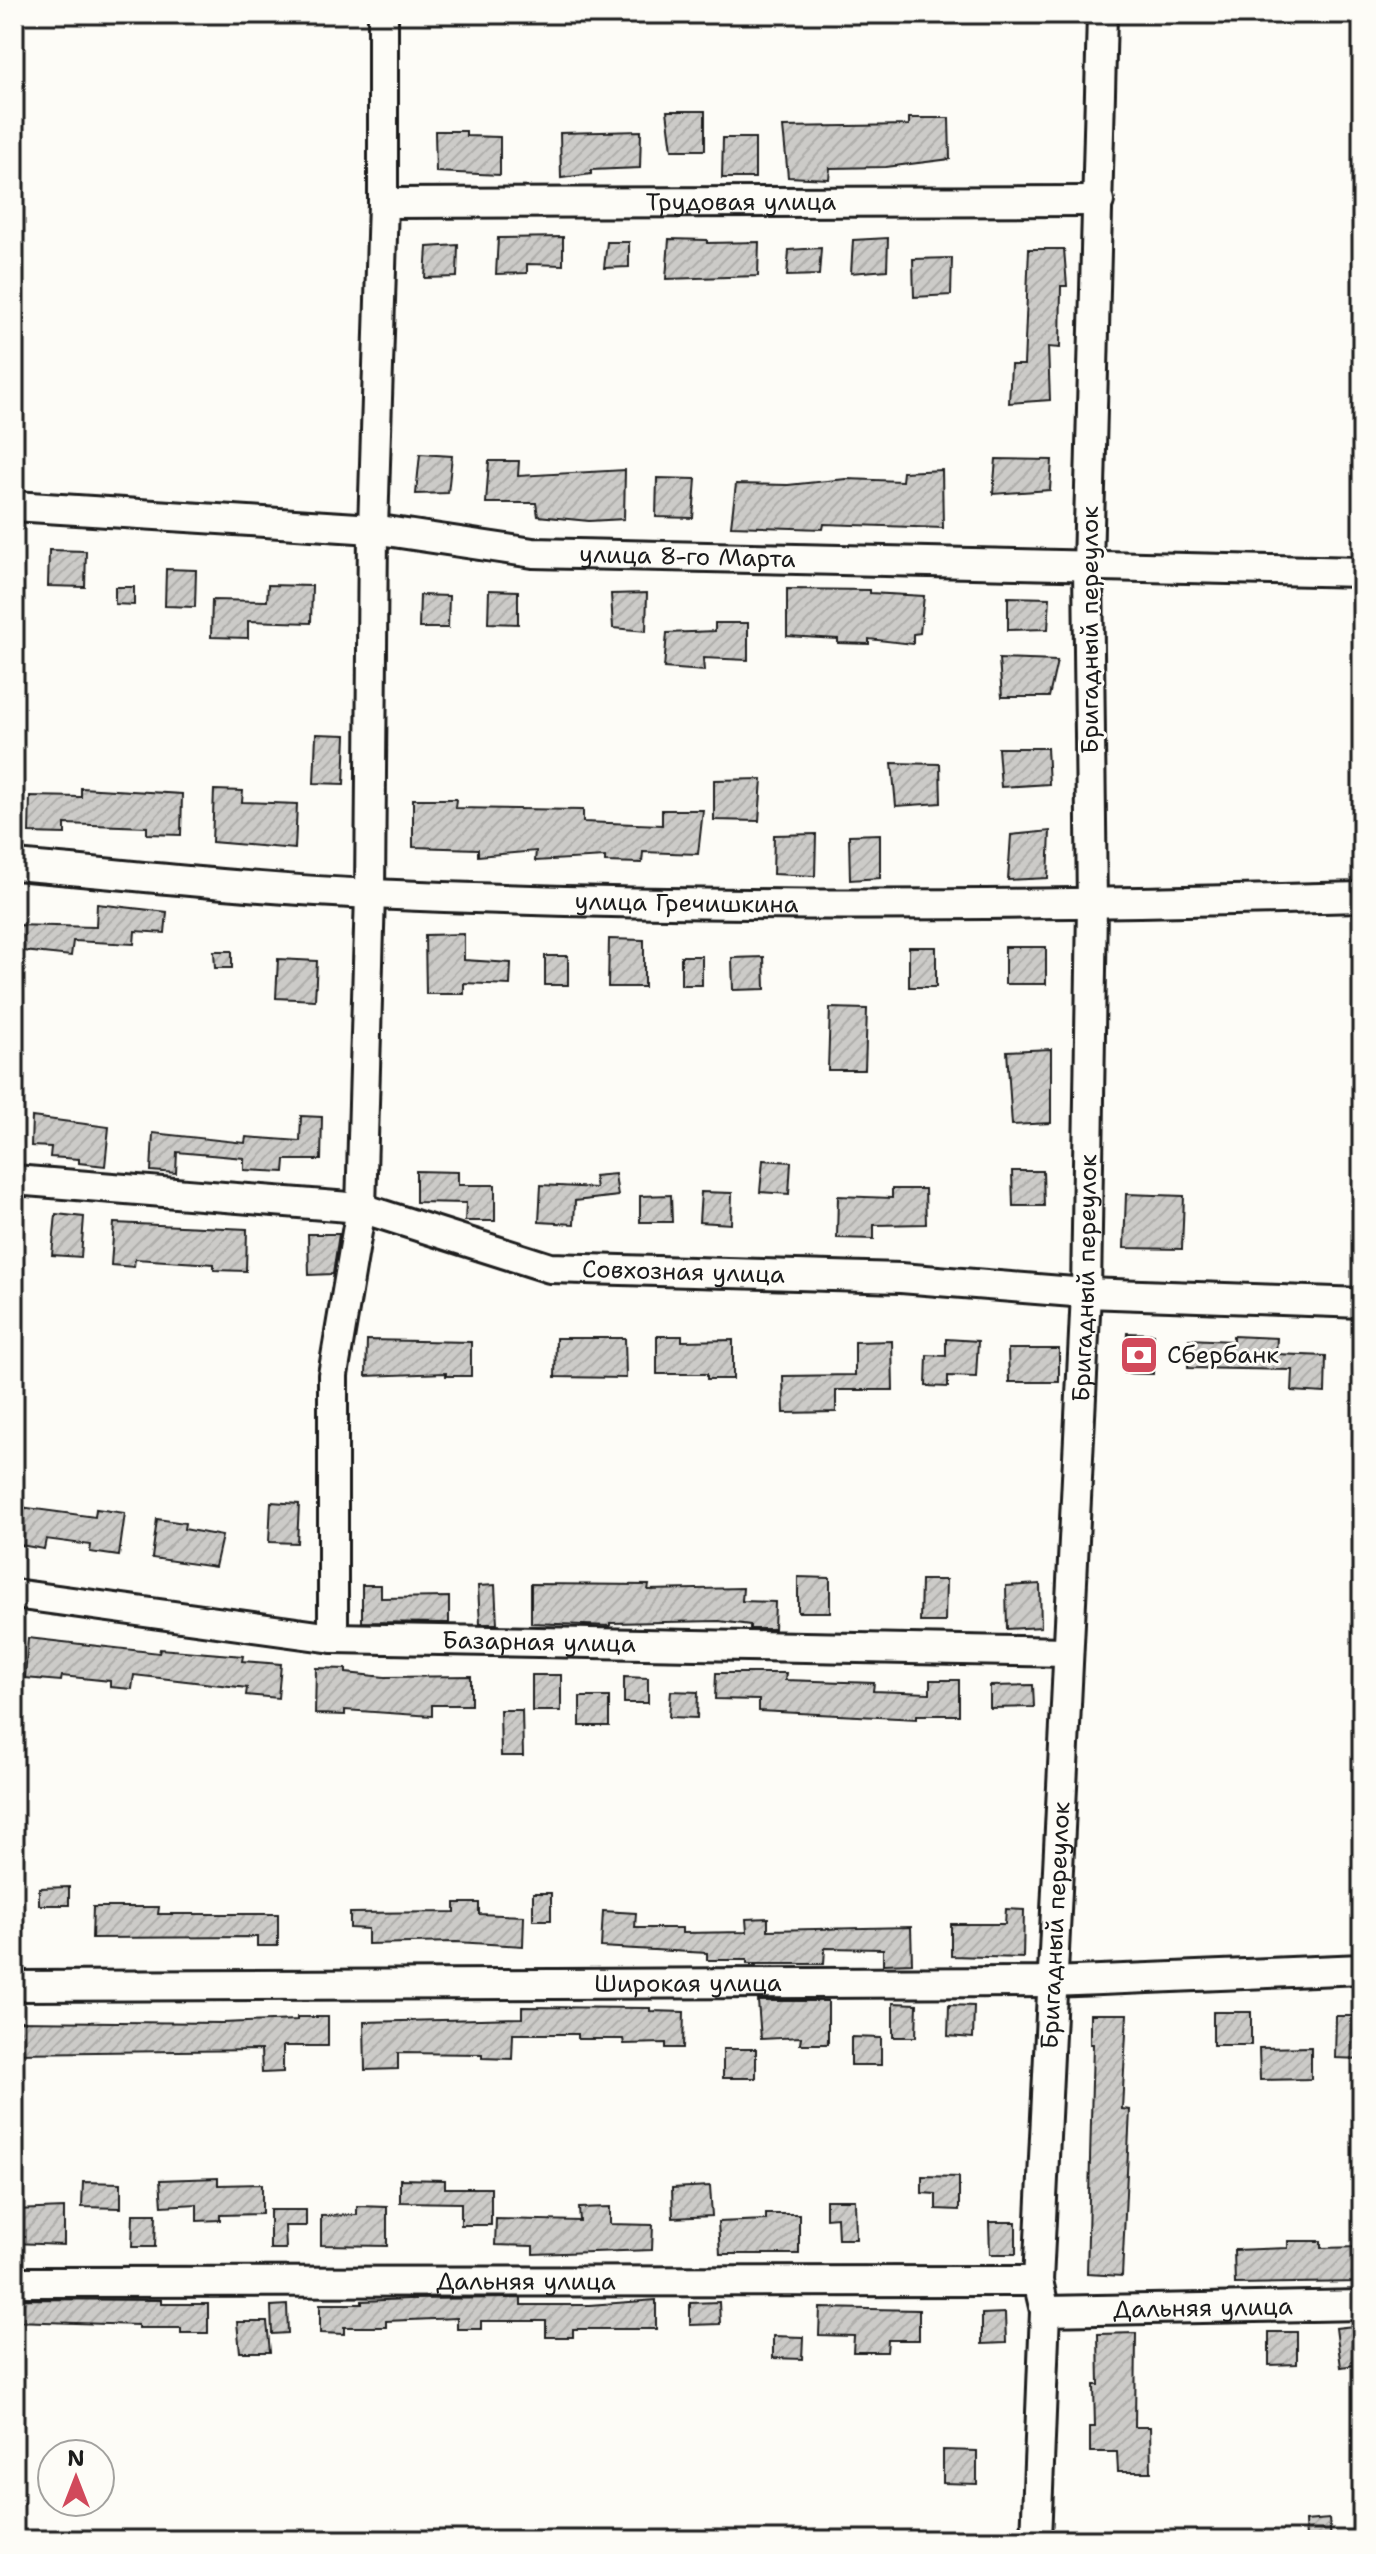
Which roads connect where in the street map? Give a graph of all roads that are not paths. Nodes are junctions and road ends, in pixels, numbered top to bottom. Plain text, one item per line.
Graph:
1 (383, 14) edge
2 (1102, 14) edge
3 (1099, 201) junction
4 (383, 203) junction
5 (14, 506) edge
6 (373, 529) junction
7 (1088, 566) junction
8 (1362, 572) edge
9 (14, 865) edge
10 (370, 894) junction
11 (1362, 897) edge
12 (1092, 905) junction
13 (14, 1180) edge
14 (361, 1208) junction
15 (1086, 1293) junction
16 (1362, 1303) edge
17 (14, 1594) edge
18 (333, 1638) junction
19 (1067, 1652) junction
20 (1362, 1969) edge
21 (1052, 1982) junction
22 (14, 1986) edge
23 (1038, 2281) junction
24 (14, 2282) edge
25 (1362, 2305) edge
26 (1045, 2311) junction
27 (1036, 2540) edge

1 - 4 street
2 - 3 street, Бригадный переулок
3 - 4 street, Трудовая улица
3 - 7 street, Бригадный переулок
4 - 6 street
5 - 6 street, улица 8-го Марта
6 - 7 street, улица 8-го Марта
6 - 10 street
7 - 8 street, улица 8-го Марта
7 - 12 street, Бригадный переулок
9 - 10 street, улица Гречишкина
10 - 12 street, улица Гречишкина
10 - 14 street
11 - 12 street, улица Гречишкина
12 - 15 street, Бригадный переулок
13 - 14 street, Совхозная улица
14 - 15 street, Совхозная улица
14 - 18 street
15 - 16 street, Совхозная улица
15 - 19 street, Бригадный переулок
17 - 18 street, Базарная улица
18 - 19 street, Базарная улица
19 - 21 street, Бригадный переулок
20 - 21 street, Широкая улица
21 - 22 street, Широкая улица
21 - 23 street, Бригадный переулок
23 - 24 street, Дальняя улица
23 - 26 street, Бригадный переулок
25 - 26 street, Дальняя улица
26 - 27 street, Бригадный переулок

